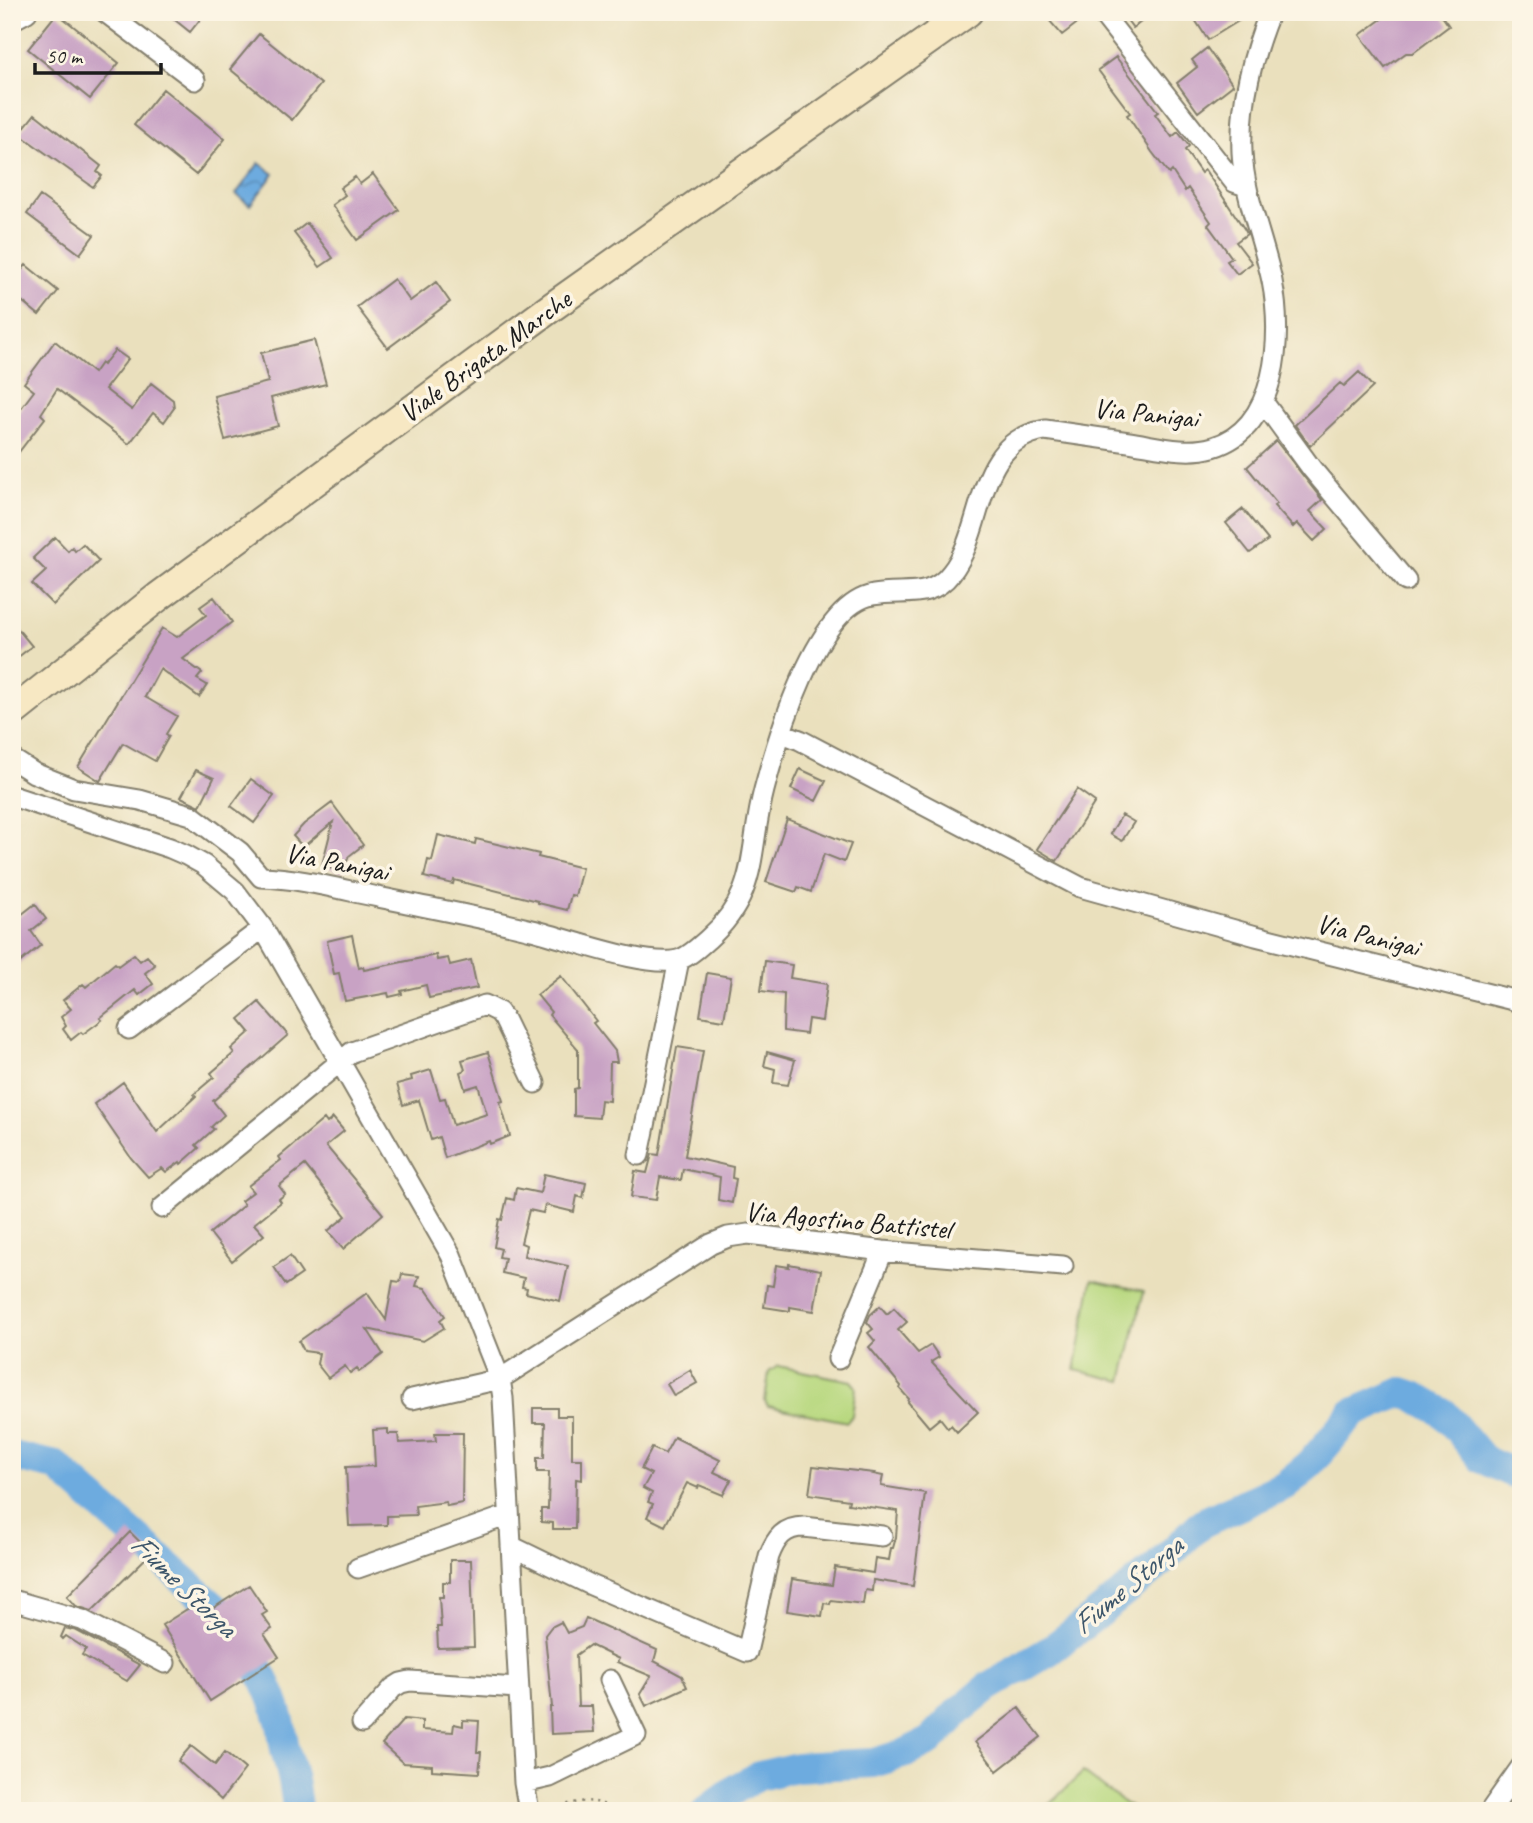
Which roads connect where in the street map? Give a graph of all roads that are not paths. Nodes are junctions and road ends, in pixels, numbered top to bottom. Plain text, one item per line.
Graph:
1 (27, 12) edge
2 (105, 12) edge
3 (968, 12) edge
4 (1101, 12) edge
5 (1270, 12) edge
6 (12, 20) edge
7 (195, 80) dead end
8 (1240, 184) dead end
9 (1264, 403) junction
10 (1406, 581) dead end
11 (12, 713) edge
12 (782, 733) junction
13 (12, 759) edge
14 (12, 796) edge
15 (261, 877) junction
16 (235, 891) junction
17 (263, 928) junction
18 (680, 960) junction
19 (1521, 1002) edge
20 (129, 1029) dead end
21 (341, 1063) junction
22 (535, 1083) dead end
23 (639, 1155) dead end
24 (162, 1208) dead end
25 (883, 1251) junction
26 (1063, 1266) dead end
27 (838, 1359) dead end
28 (500, 1379) junction
29 (412, 1399) dead end
30 (509, 1515) junction
31 (882, 1536) dead end
32 (511, 1546) junction
33 (358, 1568) dead end
34 (12, 1600) edge
35 (165, 1663) dead end
36 (610, 1680) dead end
37 (518, 1688) junction
38 (362, 1723) dead end
39 (1521, 1767) edge
40 (524, 1783) junction
41 (537, 1810) edge
42 (1490, 1811) edge

1 - 6 street
2 - 7 street
3 - 11 street, Viale Brigata Marche
4 - 8 street
5 - 9 street, Via Panigai
9 - 10 street
9 - 12 street, Via Panigai
12 - 18 street, Via Panigai
12 - 19 street, Via Panigai
13 - 15 street, Via Panigai
14 - 16 street
15 - 16 street
15 - 18 street, Via Panigai
16 - 17 street
17 - 20 street
17 - 21 street
18 - 23 street
21 - 22 street
21 - 24 street
21 - 28 street
25 - 26 street, Via Agostino Battistel
25 - 27 street
25 - 28 street, Via Agostino Battistel
28 - 29 street, Via Agostino Battistel
28 - 30 street
30 - 32 street
30 - 33 street
31 - 32 street
32 - 37 street
34 - 35 street
36 - 40 street
37 - 38 street
37 - 40 street
39 - 42 street
40 - 41 street

